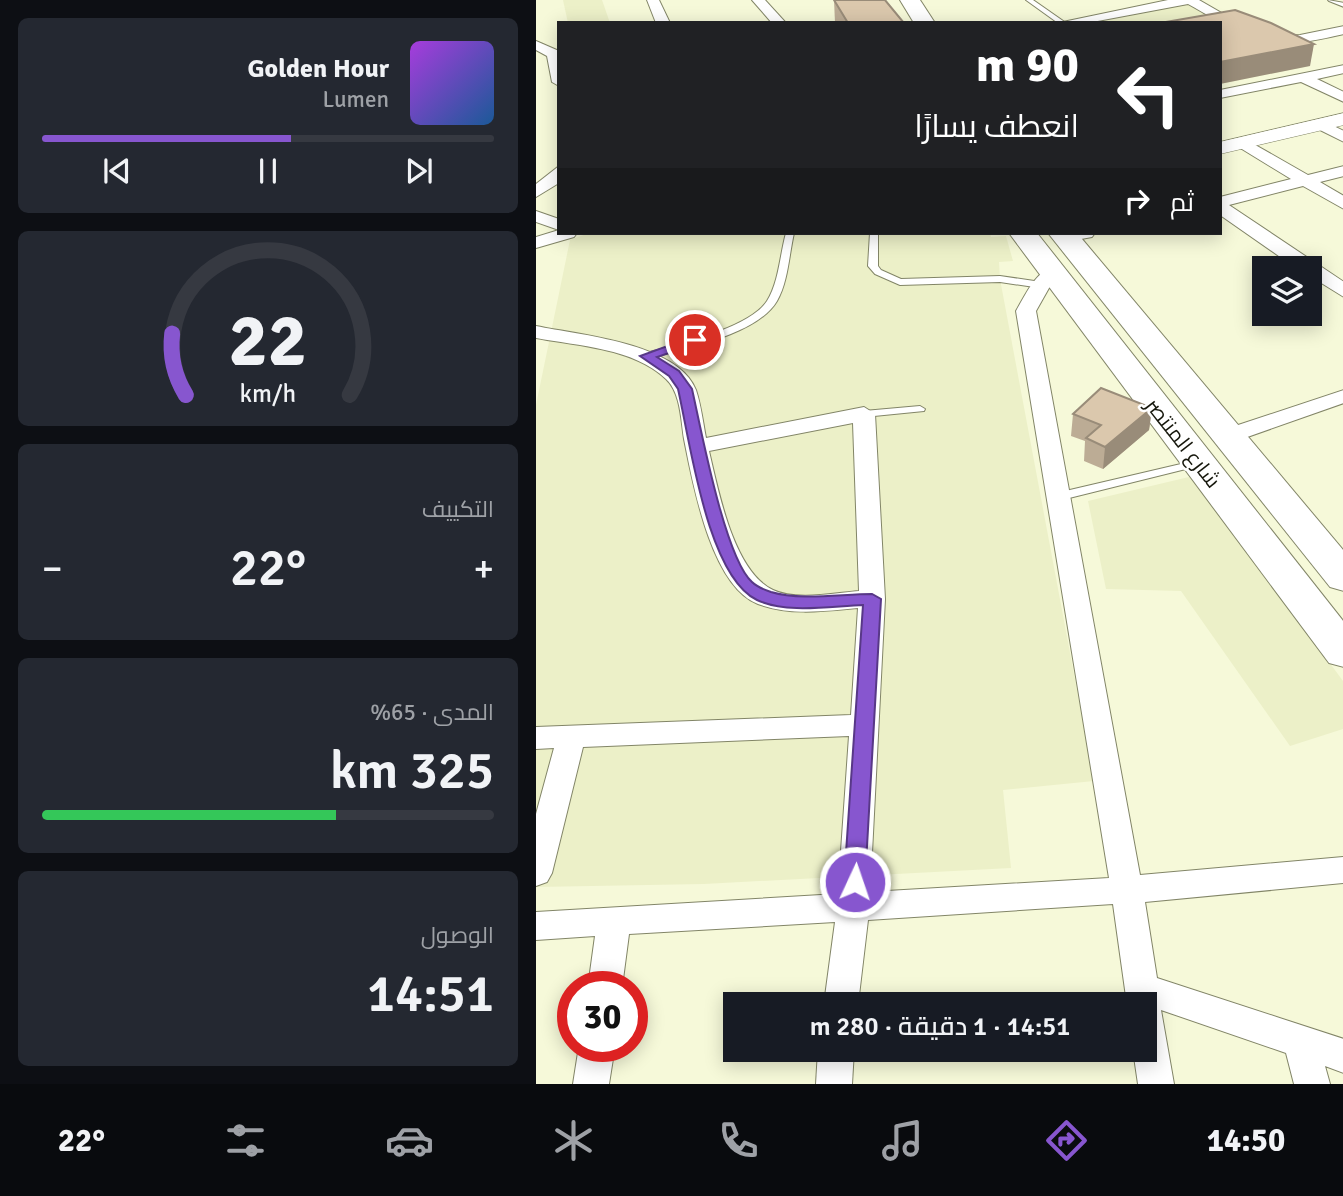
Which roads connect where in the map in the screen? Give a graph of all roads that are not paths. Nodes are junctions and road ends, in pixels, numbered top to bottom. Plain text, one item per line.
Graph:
1 (653, 0) edge
2 (758, 0) edge
3 (910, 0) edge
4 (1029, 0) edge
5 (1190, 0) edge
6 (1331, 0) edge
7 (1343, 5) edge
8 (662, 21) edge
9 (778, 21) edge
10 (924, 21) edge
11 (1061, 21) edge
12 (1075, 21) edge
13 (1343, 30) edge
14 (557, 40) edge
15 (536, 43) edge
16 (1343, 69) edge
17 (557, 71) edge
18 (1303, 77) junction
19 (1222, 94) edge
20 (1343, 98) edge
21 (1343, 119) edge
22 (1321, 125) junction
23 (1343, 137) edge
24 (1243, 143) junction
25 (1222, 148) edge
26 (1343, 171) edge
27 (557, 174) edge
28 (1305, 180) junction
29 (536, 192) edge
30 (1222, 203) edge
31 (1343, 204) edge
32 (1222, 205) edge
33 (536, 216) edge
34 (557, 224) edge
35 (562, 235) edge
36 (789, 235) edge
37 (874, 235) edge
38 (1024, 235) edge
39 (1072, 235) edge
40 (536, 243) edge
41 (1292, 256) edge
42 (1322, 277) edge
43 (1047, 279) junction
44 (1343, 291) edge
45 (536, 332) edge
46 (646, 356) junction
47 (1343, 396) edge
48 (920, 409) dead end
49 (864, 414) junction
50 (1228, 436) junction
51 (698, 446) junction
52 (1199, 463) junction
53 (1058, 497) junction
54 (1343, 578) edge
55 (872, 599) junction
56 (1343, 652) edge
57 (864, 725) junction
58 (571, 737) junction
59 (536, 738) edge
60 (1343, 870) edge
61 (536, 873) edge
62 (1127, 890) junction
63 (853, 909) junction
64 (614, 922) junction
65 (536, 926) edge
66 (607, 971) edge
67 (843, 992) edge
68 (1142, 992) edge
69 (1157, 1006) edge
70 (1301, 1042) junction
71 (1343, 1056) edge
72 (594, 1062) edge
73 (835, 1062) edge
74 (1153, 1062) edge
75 (591, 1084) edge
76 (834, 1084) edge
77 (1156, 1084) edge
78 (1312, 1084) edge

1 - 8 street
2 - 9 street
3 - 10 main road
4 - 11 lane
5 - 12 street
5 - 13 street
6 - 7 lane
14 - 15 street
15 - 17 street
16 - 18 street
18 - 19 street
18 - 20 street
21 - 22 street
22 - 23 street
22 - 24 street
24 - 25 street
24 - 28 street
26 - 28 street
27 - 29 street
28 - 30 street
28 - 31 street
32 - 41 street
33 - 34 street
35 - 40 street
36 - 46 lane
37 - 43 lane
38 - 43 main road, شارع المنتصر
39 - 50 main road, شارع المنتصر
42 - 44 street
43 - 52 main road, شارع المنتصر
43 - 53 street
45 - 46 street
46 - 51 street
47 - 50 street
48 - 49 lane
49 - 51 street
49 - 55 street
50 - 54 main road, شارع المنتصر
51 - 55 street
52 - 53 lane
52 - 56 main road, شارع المنتصر
53 - 62 street
55 - 57 street
57 - 58 street
57 - 63 street
58 - 59 street
58 - 61 street
60 - 62 street
62 - 63 street
62 - 68 street
63 - 64 street
63 - 67 street
64 - 65 street
64 - 66 street
69 - 70 street
70 - 71 street
70 - 78 street
72 - 75 street
73 - 76 street
74 - 77 street

